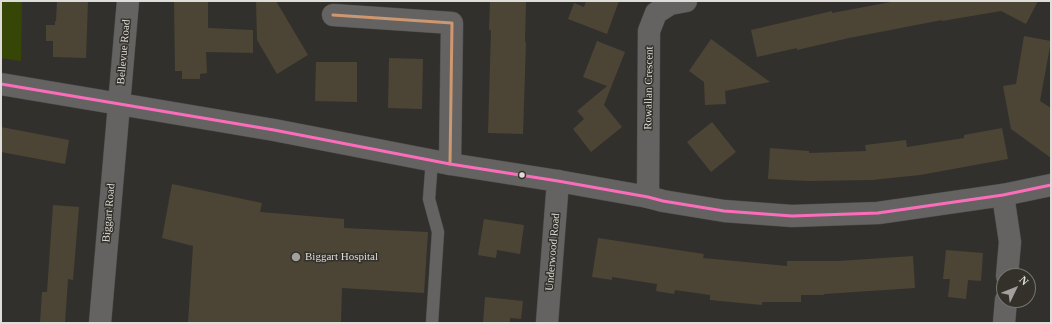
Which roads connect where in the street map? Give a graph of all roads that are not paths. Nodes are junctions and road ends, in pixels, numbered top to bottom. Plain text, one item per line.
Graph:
1 (128, 1) edge
2 (686, 1) edge
3 (333, 15) dead end
4 (1, 84) edge
5 (119, 103) junction
6 (441, 162) junction
7 (558, 181) junction
8 (1051, 185) edge
9 (1003, 195) junction
10 (648, 197) junction
11 (1008, 268) edge
12 (1005, 308) edge
13 (100, 323) edge
14 (432, 323) edge
15 (547, 323) edge
16 (1004, 323) edge

1 - 5 street, Bellevue Road
2 - 10 street, Rowallan Crescent
3 - 6 street
4 - 5 street
5 - 6 street
5 - 13 street, Biggart Road
6 - 7 street
6 - 14 lane
7 - 10 street
7 - 15 street, Underwood Road
8 - 9 street
9 - 10 street
9 - 11 street
12 - 16 street

